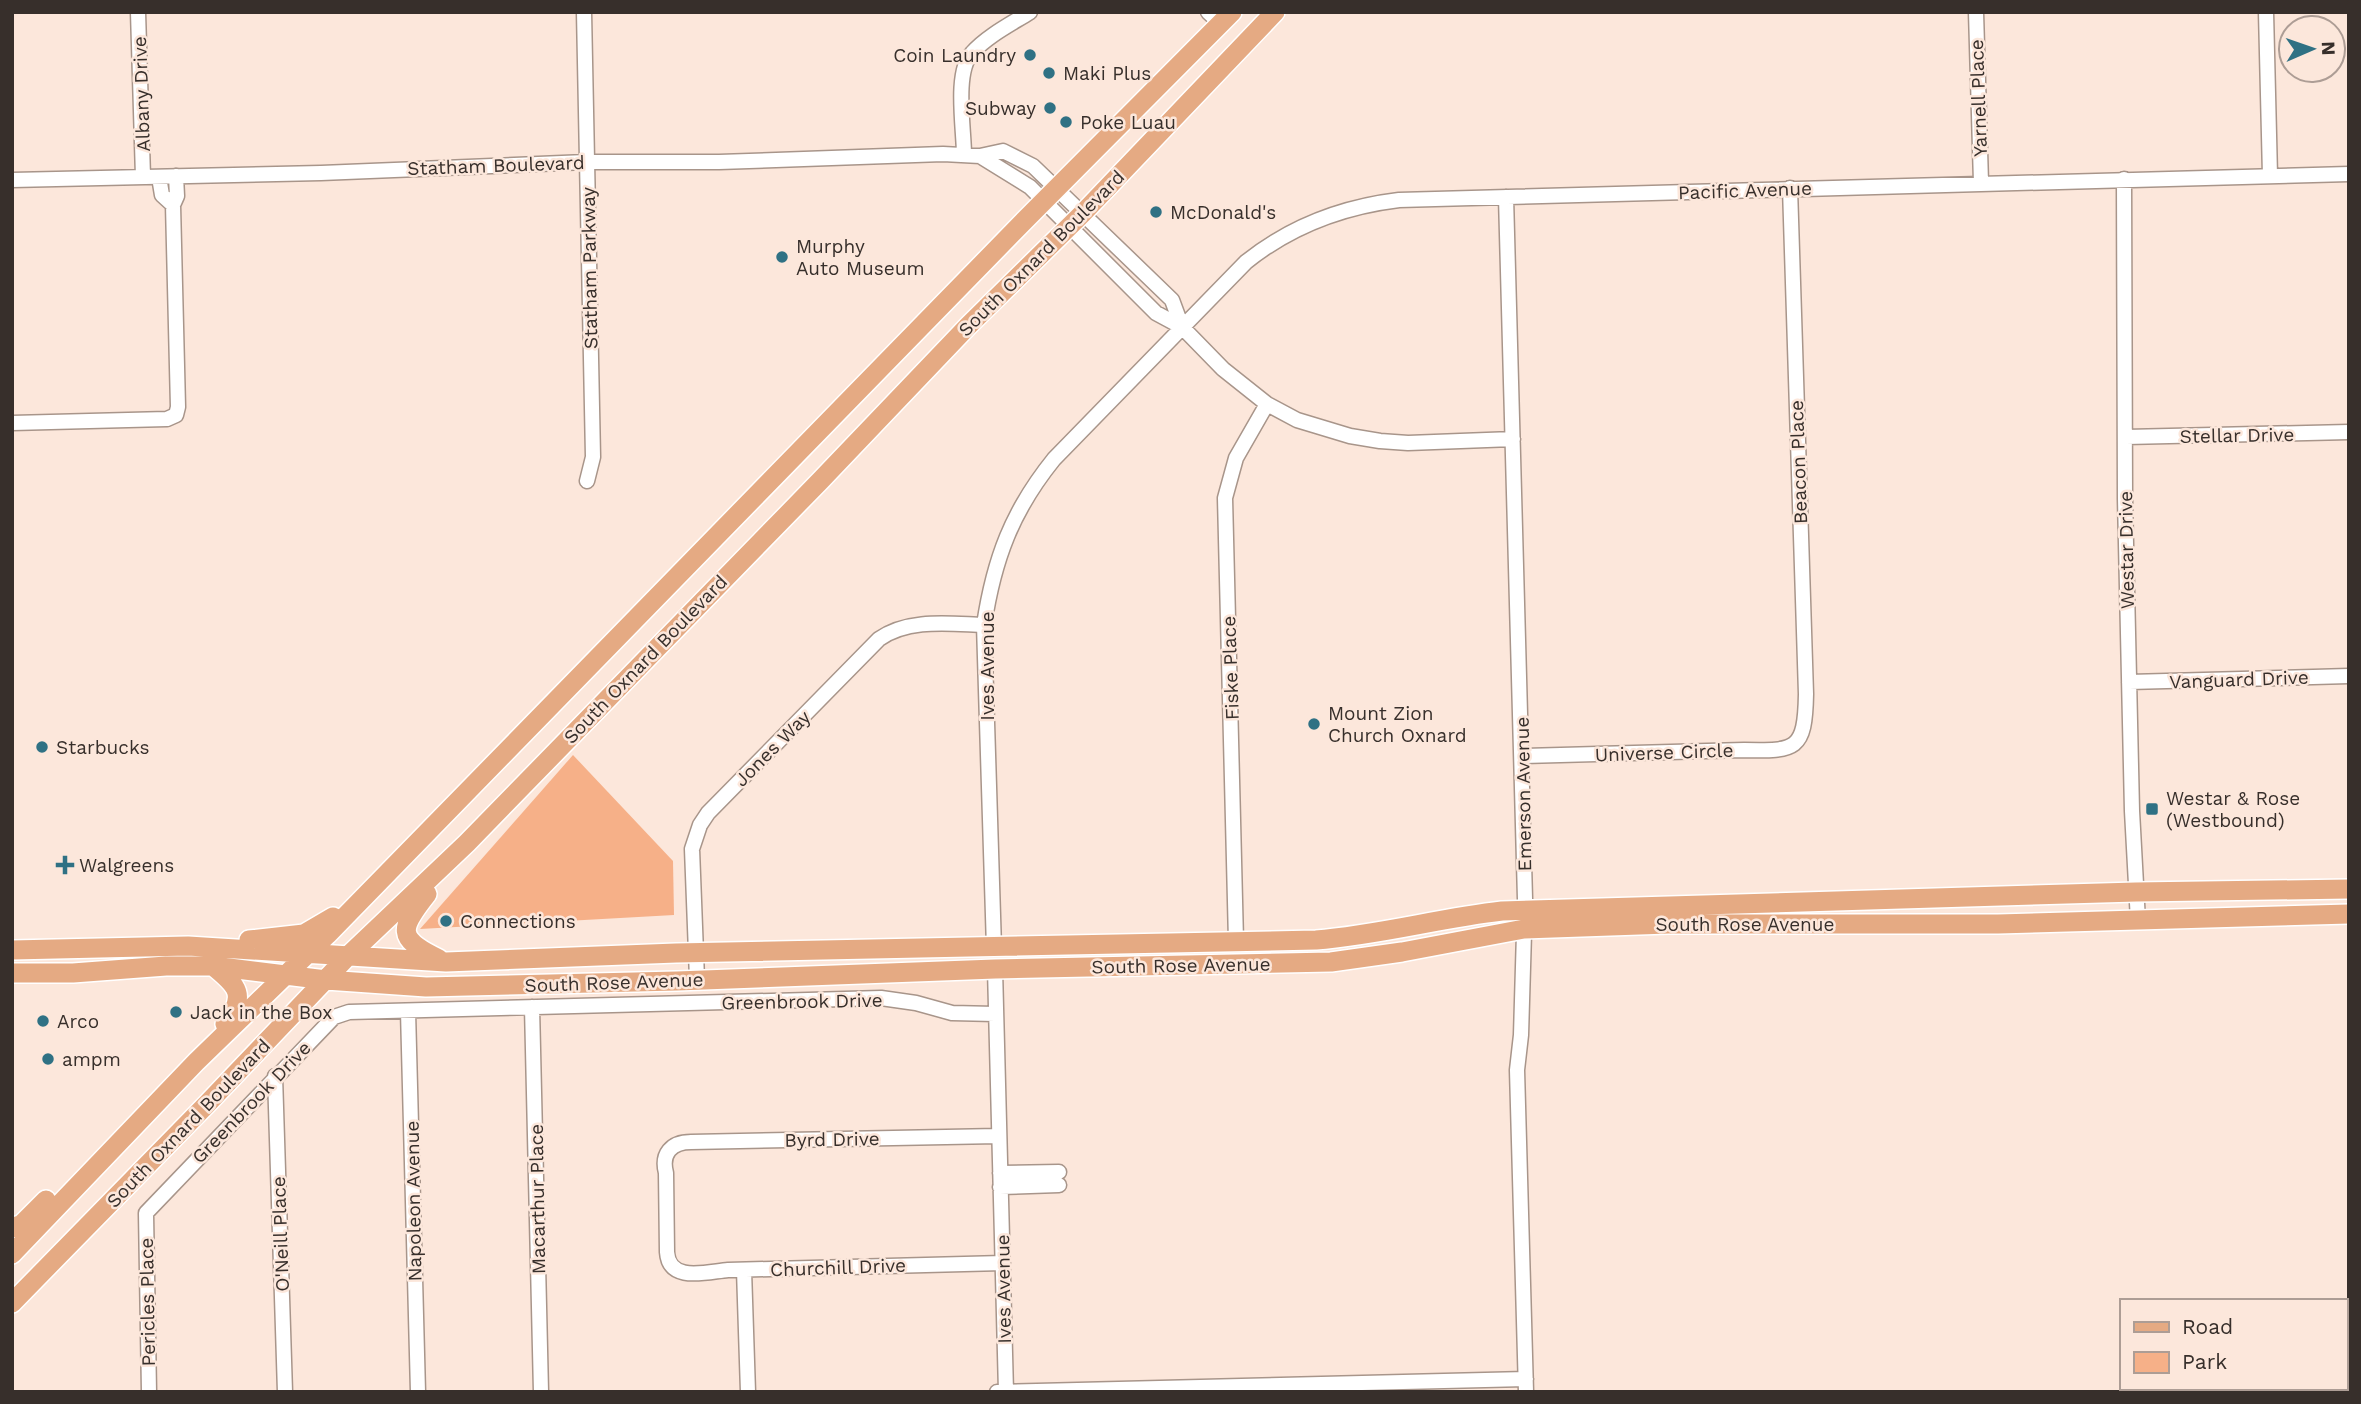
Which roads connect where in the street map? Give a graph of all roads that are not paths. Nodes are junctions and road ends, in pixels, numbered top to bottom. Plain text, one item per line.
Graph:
1 (138, 12) edge
2 (584, 12) edge
3 (1030, 12) edge
4 (1275, 12) edge
5 (1976, 12) edge
6 (2266, 12) edge
7 (1220, 16) edge
8 (964, 155) junction
9 (586, 162) junction
10 (2349, 174) edge
11 (176, 176) junction
12 (2270, 176) junction
13 (143, 177) junction
14 (159, 177) junction
15 (2124, 179) junction
16 (12, 180) edge
17 (1981, 183) junction
18 (1790, 188) junction
19 (1051, 196) junction
20 (1506, 197) junction
21 (173, 205) junction
22 (1076, 220) junction
23 (1182, 327) junction
24 (1267, 404) junction
25 (12, 422) edge
26 (2349, 432) edge
27 (2126, 437) junction
28 (1513, 439) junction
29 (587, 481) dead end
30 (984, 625) junction
31 (2349, 676) edge
32 (2129, 682) junction
33 (1801, 736) joint
34 (1522, 756) junction
35 (467, 843) junction
36 (2349, 889) edge
37 (2216, 891) junction
38 (2136, 892) junction
39 (365, 895) junction
40 (2349, 914) edge
41 (1524, 920) junction
42 (2171, 920) junction
43 (2138, 921) junction
44 (1998, 924) junction
45 (1236, 942) junction
46 (1115, 943) junction
47 (188, 946) junction
48 (994, 948) junction
49 (12, 950) edge
50 (308, 953) junction
51 (696, 953) junction
52 (348, 956) junction
53 (446, 962) junction
54 (213, 966) junction
55 (995, 969) junction
56 (12, 973) edge
57 (287, 974) junction
58 (326, 979) junction
59 (697, 979) junction
60 (532, 1007) junction
61 (408, 1011) junction
62 (995, 1014) junction
63 (196, 1062) junction
64 (275, 1076) junction
65 (142, 1118) junction
66 (998, 1136) junction
67 (1059, 1178) dead end
68 (1000, 1180) junction
69 (146, 1213) joint
70 (12, 1228) edge
71 (61, 1253) junction
72 (12, 1254) edge
73 (1003, 1263) junction
74 (674, 1269) joint
75 (744, 1270) junction
76 (12, 1303) edge
77 (12, 1317) edge
78 (1526, 1385) edge
79 (149, 1392) edge
80 (285, 1392) edge
81 (418, 1392) edge
82 (541, 1392) edge
83 (748, 1392) edge
84 (998, 1392) edge
85 (1006, 1392) edge

1 - 13 street, Albany Drive
2 - 9 street, Statham Parkway
3 - 8 street
4 - 22 main road, South Oxnard Boulevard
5 - 17 street, Yarnell Place
6 - 12 street
7 - 19 main road, South Oxnard Boulevard
8 - 9 street, Statham Boulevard
8 - 19 street, Statham Boulevard
9 - 11 street, Statham Boulevard
9 - 29 street, Statham Parkway
10 - 12 street, Pacific Avenue
11 - 14 street, Statham Boulevard
11 - 21 street
12 - 15 street, Pacific Avenue
13 - 14 street, Statham Boulevard
13 - 16 street, Statham Boulevard
14 - 21 street
15 - 17 street, Pacific Avenue
15 - 27 street, Westar Drive
17 - 18 street, Pacific Avenue
18 - 20 street, Pacific Avenue
18 - 33 street, Beacon Place
19 - 22 street, Statham Boulevard
19 - 39 main road, South Oxnard Boulevard
20 - 23 street, Pacific Avenue
20 - 28 street, Emerson Avenue
21 - 25 street
22 - 23 street, Statham Boulevard
22 - 23 street, Statham Boulevard
22 - 35 main road, South Oxnard Boulevard
23 - 24 street, Statham Boulevard
23 - 30 street, Ives Avenue
24 - 28 street, Statham Boulevard
24 - 45 street, Fiske Place
26 - 27 street, Stellar Drive
27 - 32 street, Westar Drive
28 - 34 street, Emerson Avenue
30 - 48 street, Ives Avenue
30 - 51 street, Jones Way
31 - 32 street, Vanguard Drive
32 - 38 street, Westar Drive
33 - 34 street, Universe Circle
34 - 41 street, Emerson Avenue
35 - 52 main road, South Oxnard Boulevard
35 - 53 main road
36 - 37 main road, South Rose Avenue
37 - 38 main road, South Rose Avenue
37 - 42 main road
38 - 41 main road, South Rose Avenue
38 - 43 street, Westar Drive
38 - 44 main road
39 - 47 main road
39 - 50 main road, South Oxnard Boulevard
40 - 42 main road, South Rose Avenue
41 - 44 main road, South Rose Avenue
41 - 45 main road, South Rose Avenue
41 - 55 main road, South Rose Avenue
41 - 78 street, Emerson Avenue
42 - 43 main road, South Rose Avenue
43 - 44 main road, South Rose Avenue
45 - 46 main road, South Rose Avenue
46 - 48 main road, South Rose Avenue
46 - 55 main road
47 - 49 main road, South Rose Avenue
47 - 50 main road, South Rose Avenue
48 - 51 main road, South Rose Avenue
50 - 52 main road, South Rose Avenue
50 - 57 main road, South Oxnard Boulevard
51 - 53 main road, South Rose Avenue
51 - 59 street, Jones Way
52 - 53 main road, South Rose Avenue
52 - 58 main road, South Oxnard Boulevard
54 - 56 main road, South Rose Avenue
54 - 57 main road, South Rose Avenue
54 - 63 main road
55 - 59 main road, South Rose Avenue
55 - 62 street, Ives Avenue
57 - 58 main road, South Rose Avenue
57 - 63 main road, South Oxnard Boulevard
58 - 59 main road, South Rose Avenue
58 - 71 main road, South Oxnard Boulevard
60 - 61 street, Greenbrook Drive
60 - 62 street, Greenbrook Drive
60 - 82 street, Macarthur Place
61 - 64 street, Greenbrook Drive
61 - 81 street, Napoleon Avenue
62 - 66 street, Ives Avenue
63 - 65 main road, South Oxnard Boulevard
64 - 69 street, Greenbrook Drive
64 - 80 street, O'Neill Place
65 - 70 main road
65 - 72 main road, South Oxnard Boulevard
66 - 68 street, Ives Avenue
66 - 74 street, Byrd Drive
67 - 68 street
68 - 73 street, Ives Avenue
69 - 79 street, Pericles Place
71 - 76 main road, South Oxnard Boulevard
71 - 77 main road
73 - 75 street, Churchill Drive
73 - 85 street, Ives Avenue
74 - 75 street, Churchill Drive
75 - 83 street
78 - 85 street
84 - 85 street

